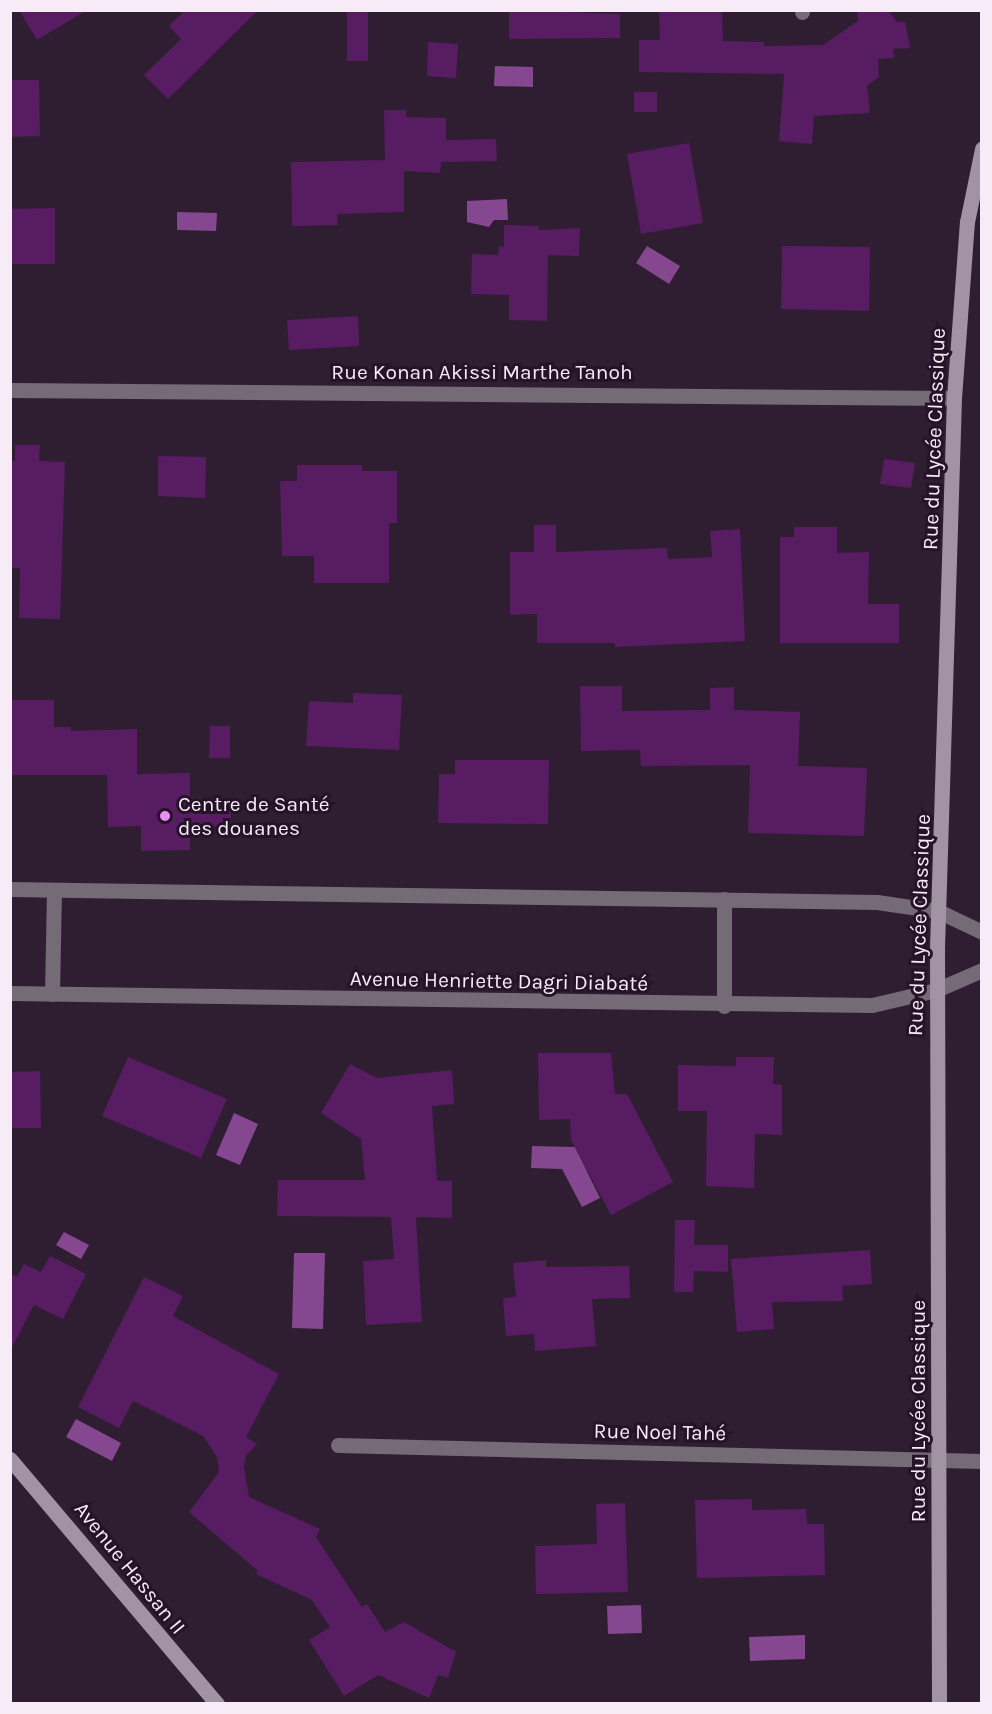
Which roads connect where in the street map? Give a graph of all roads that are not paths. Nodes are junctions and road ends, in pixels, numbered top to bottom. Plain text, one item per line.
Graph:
1 (981, 149) edge
2 (10, 390) edge
3 (954, 398) junction
4 (10, 889) edge
5 (54, 890) junction
6 (724, 899) junction
7 (938, 911) junction
8 (981, 932) edge
9 (981, 970) edge
10 (936, 990) junction
11 (10, 993) edge
12 (52, 994) junction
13 (724, 1006) junction
14 (338, 1445) dead end
15 (10, 1459) edge
16 (940, 1460) junction
17 (981, 1461) edge
18 (217, 1704) edge
19 (939, 1704) edge

1 - 3 street, Rue du Lycée Classique
2 - 3 street, Rue Konan Akissi Marthe Tanoh
3 - 7 street, Rue du Lycée Classique
4 - 5 street
5 - 6 street
5 - 12 street
6 - 7 street
6 - 13 street
7 - 8 street
7 - 10 street, Rue du Lycée Classique
9 - 10 street, Avenue Henriette Dagri Diabaté
10 - 13 street, Avenue Henriette Dagri Diabaté
10 - 16 street, Rue du Lycée Classique
11 - 12 street, Avenue Henriette Dagri Diabaté
12 - 13 street, Avenue Henriette Dagri Diabaté
14 - 16 street, Rue Noel Tahé
15 - 18 street, Avenue Hassan II
16 - 17 street, Rue Noel Tahé
16 - 19 street, Rue du Lycée Classique

